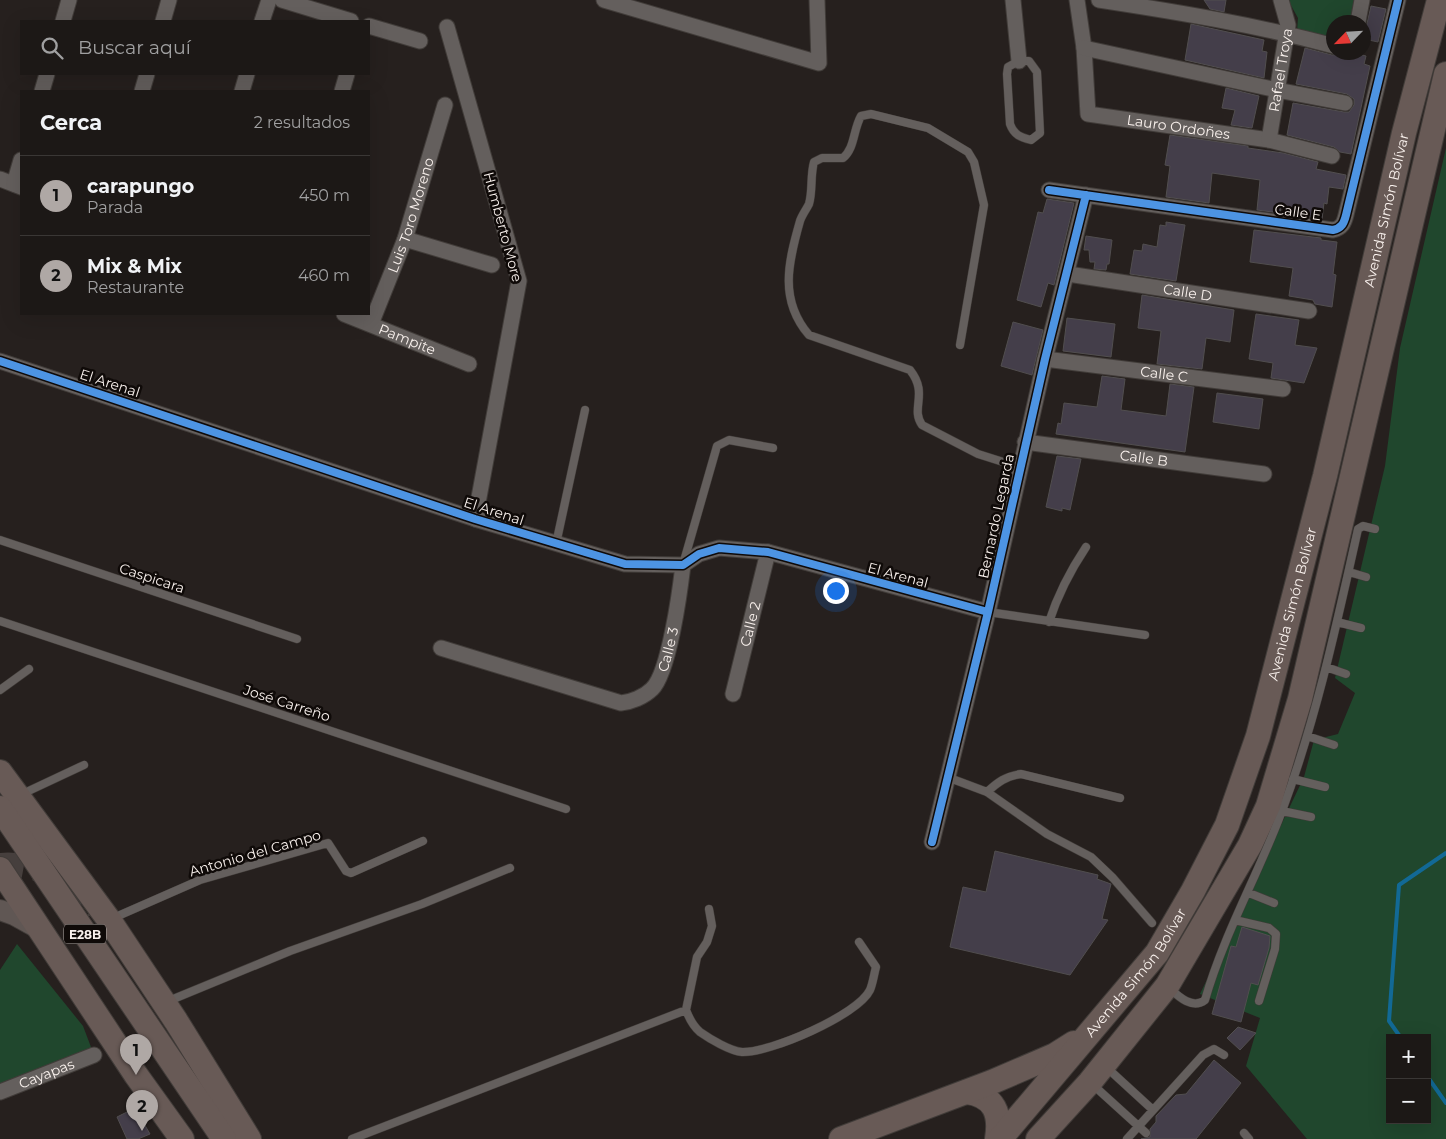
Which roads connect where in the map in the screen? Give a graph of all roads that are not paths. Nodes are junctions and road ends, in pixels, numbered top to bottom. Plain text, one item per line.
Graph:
1 (69, 0) edge
2 (169, 0) edge
3 (269, 0) edge
4 (282, 0) edge
5 (604, 0) edge
6 (817, 0) edge
7 (1013, 0) edge
8 (1077, 0) edge
9 (1099, 0) edge
10 (1281, 0) edge
11 (1362, 0) edge
12 (1398, 0) edge
13 (1439, 0) edge
14 (1185, 6) edge
15 (652, 7) edge
16 (1359, 15) edge
17 (63, 20) edge
18 (163, 20) edge
19 (262, 20) edge
20 (348, 20) edge
21 (370, 26) edge
22 (447, 27) dead end
23 (1287, 33) junction
24 (420, 41) dead end
25 (1326, 44) edge
26 (1084, 48) junction
27 (1019, 57) junction
28 (1446, 74) edge
29 (47, 75) edge
30 (147, 75) edge
31 (247, 75) edge
32 (347, 75) edge
33 (42, 90) edge
34 (142, 90) edge
35 (242, 90) edge
36 (342, 90) edge
37 (1278, 90) junction
38 (1345, 103) dead end
39 (446, 105) dead end
40 (1269, 140) junction
41 (1332, 156) dead end
42 (20, 163) edge
43 (12, 183) edge
44 (1049, 190) dead end
45 (1086, 195) junction
46 (405, 239) junction
47 (492, 265) dead end
48 (1068, 274) junction
49 (1308, 311) dead end
50 (347, 315) edge
51 (371, 324) junction
52 (960, 345) dead end
53 (1045, 359) junction
54 (0, 361) edge
55 (469, 364) dead end
56 (1283, 388) dead end
57 (585, 410) dead end
58 (1025, 442) junction
59 (773, 448) dead end
60 (1019, 467) junction
61 (1264, 474) dead end
62 (476, 518) junction
63 (1374, 529) dead end
64 (0, 540) edge
65 (556, 544) junction
66 (1086, 547) dead end
67 (768, 552) junction
68 (683, 565) junction
69 (1349, 572) junction
70 (1366, 577) dead end
71 (988, 612) junction
72 (0, 621) edge
73 (1048, 622) junction
74 (1337, 622) junction
75 (1360, 628) dead end
76 (1145, 635) dead end
77 (297, 639) dead end
78 (441, 648) dead end
79 (1326, 667) junction
80 (29, 669) dead end
81 (1346, 674) dead end
82 (0, 690) edge
83 (733, 694) dead end
84 (1307, 736) junction
85 (1334, 745) dead end
86 (84, 765) dead end
87 (0, 772) edge
88 (947, 777) junction
89 (1293, 779) junction
90 (1325, 787) dead end
91 (987, 792) junction
92 (1120, 798) dead end
93 (9, 802) edge
94 (566, 809) dead end
95 (1282, 811) junction
96 (1311, 817) dead end
97 (423, 841) dead end
98 (932, 842) dead end
99 (510, 868) dead end
100 (0, 869) edge
101 (1249, 893) junction
102 (1274, 903) dead end
103 (709, 908) dead end
104 (0, 910) edge
105 (1235, 920) junction
106 (105, 923) junction
107 (1152, 923) dead end
108 (42, 931) junction
109 (859, 942) dead end
110 (1167, 986) junction
111 (1259, 1001) dead end
112 (164, 1003) junction
113 (686, 1010) junction
114 (1093, 1032) junction
115 (94, 1055) dead end
116 (1224, 1055) dead end
117 (1097, 1074) junction
118 (0, 1092) edge
119 (967, 1092) junction
120 (1153, 1110) junction
121 (1138, 1126) junction
122 (1146, 1133) dead end
123 (177, 1138) edge
124 (224, 1139) edge
125 (247, 1139) edge
126 (352, 1139) edge
127 (840, 1139) edge
128 (998, 1139) edge
129 (1038, 1139) edge
130 (1127, 1139) edge

1 - 17 street
2 - 18 street
3 - 19 street
4 - 20 street
5 - 15 street
6 - 15 street
7 - 27 street
8 - 26 street
9 - 14 street
10 - 23 street, Rafael Troya
11 - 16 street
12 - 45 street, Calle E
13 - 114 highway, Avenida Simón Bolívar
14 - 23 street
21 - 24 street
22 - 62 street, Humberto More
23 - 25 street
23 - 37 street, Rafael Troya
26 - 37 street
26 - 40 street, Lauro Ordoñes
27 - 27 lane
28 - 110 highway, Avenida Simón Bolívar
29 - 33 street
30 - 34 street
31 - 35 street
32 - 36 street
37 - 38 street
37 - 40 street, Rafael Troya
39 - 46 street, Luis Toro Moreno
40 - 41 street, Lauro Ordoñes
42 - 43 street
44 - 45 street, Calle E
45 - 48 street, Bernardo Legarda
46 - 47 street
46 - 51 street, Luis Toro Moreno
48 - 49 street, Calle D
48 - 53 street, Bernardo Legarda
50 - 51 street, Pampite
51 - 55 street, Pampite
52 - 60 lane
53 - 56 street, Calle C
53 - 58 street, Bernardo Legarda
54 - 62 street, El Arenal
57 - 65 lane
58 - 60 street, Bernardo Legarda
58 - 61 street, Calle B
59 - 68 lane, Calle 3
60 - 71 street, Bernardo Legarda
62 - 65 street, El Arenal
63 - 69 lane
64 - 77 lane, Caspicara
65 - 68 street, El Arenal
66 - 73 lane
67 - 68 street, El Arenal
67 - 71 street, El Arenal
67 - 83 street, Calle 2
68 - 78 street, Calle 3
69 - 70 lane
69 - 74 lane
71 - 73 lane
71 - 88 street, Bernardo Legarda
72 - 94 lane, José Carreño
73 - 76 lane
74 - 75 lane
74 - 79 lane
79 - 81 lane
79 - 84 lane
80 - 82 lane
84 - 85 lane
84 - 89 lane
86 - 93 lane
87 - 93 highway
88 - 91 lane
88 - 98 street, Bernardo Legarda
89 - 90 lane
89 - 95 lane
91 - 92 lane
91 - 107 lane
93 - 106 highway
93 - 124 highway, E28B
95 - 96 lane
95 - 101 lane
97 - 106 lane, Antonio del Campo
99 - 112 lane
100 - 108 highway, E28B
101 - 102 lane
101 - 105 lane
103 - 113 lane
104 - 108 main road
105 - 110 lane
105 - 111 lane
106 - 112 highway
106 - 125 highway
108 - 123 highway, E28B
109 - 113 lane
110 - 117 highway, Avenida Simón Bolívar
112 - 125 highway
113 - 126 lane
114 - 119 highway
114 - 128 highway, Avenida Simón Bolívar
115 - 118 street, Cayapas
116 - 120 lane
117 - 120 lane
117 - 121 lane
117 - 129 highway, Avenida Simón Bolívar
119 - 127 highway
119 - 128 highway
120 - 121 lane
121 - 122 lane
121 - 130 lane

